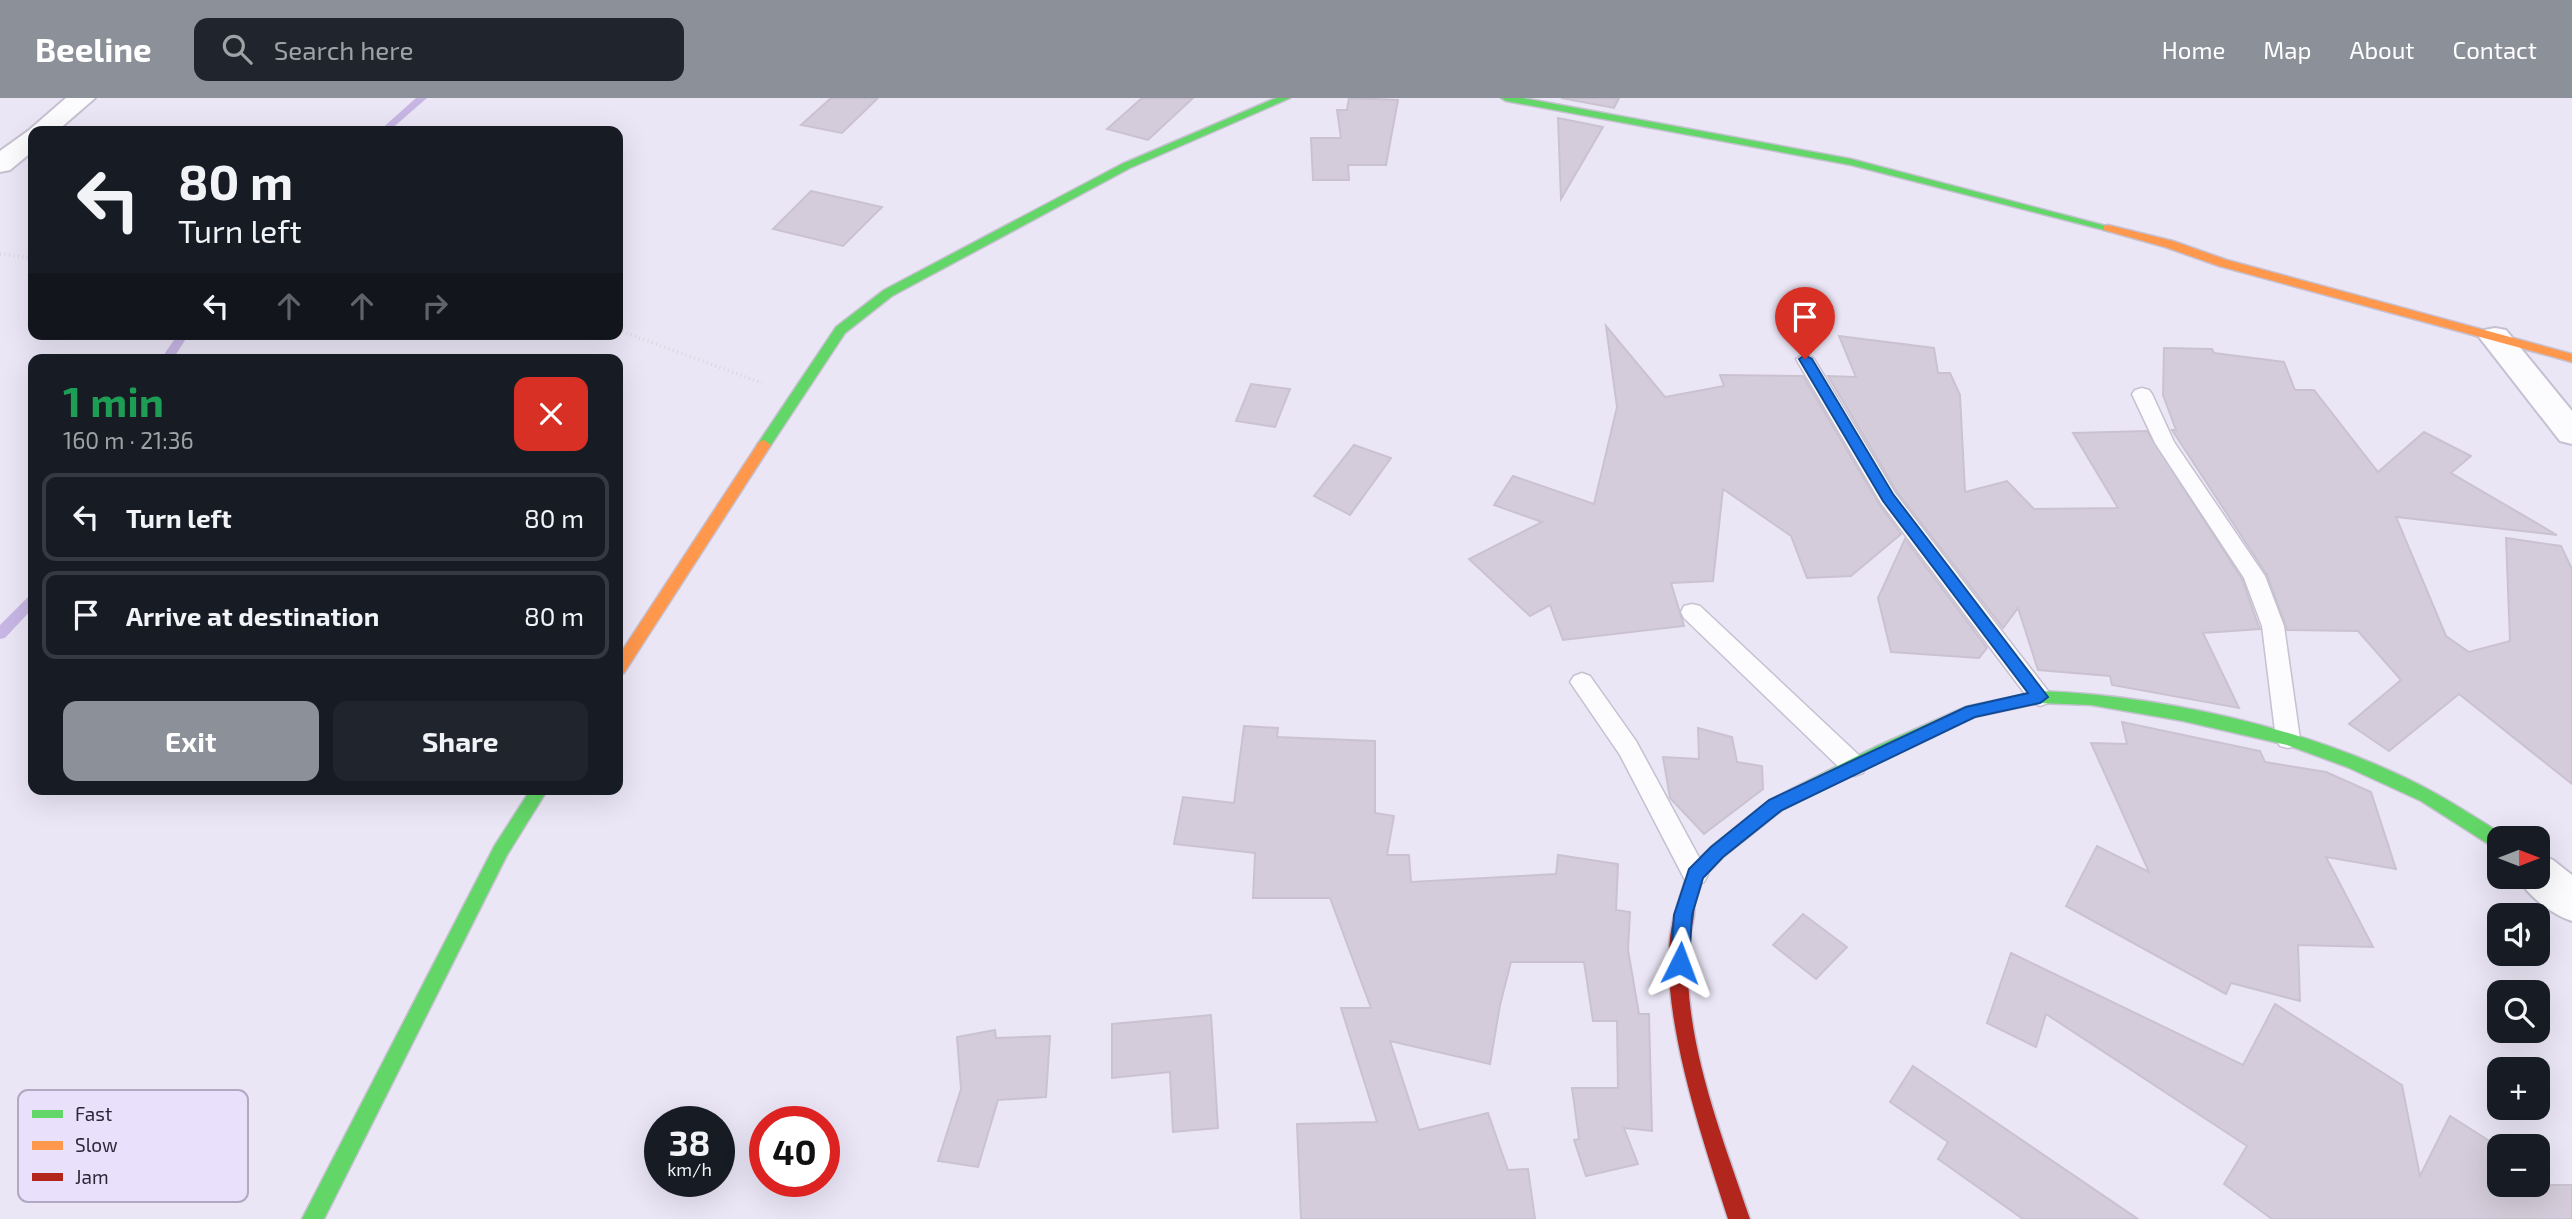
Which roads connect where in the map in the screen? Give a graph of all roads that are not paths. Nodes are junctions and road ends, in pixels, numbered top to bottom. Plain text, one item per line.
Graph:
1 (82, 98) edge
2 (1285, 98) edge
3 (1506, 98) edge
4 (47, 126) edge
5 (28, 142) edge
6 (0, 164) edge
7 (2495, 337) junction
8 (2572, 358) edge
9 (1805, 359) dead end
10 (2142, 394) dead end
11 (2572, 433) edge
12 (1692, 612) dead end
13 (623, 661) edge
14 (1582, 682) dead end
15 (2040, 697) junction
16 (2288, 739) junction
17 (1854, 766) junction
18 (536, 795) edge
19 (2487, 832) edge
20 (1695, 874) junction
21 (2550, 883) edge
22 (2572, 902) edge
23 (313, 1219) edge
24 (1739, 1219) edge

1 - 4 street
2 - 13 street
3 - 7 street
5 - 6 street
7 - 8 street
7 - 11 street
9 - 15 lane
10 - 16 lane
12 - 17 lane
14 - 20 lane
15 - 16 street
15 - 17 street
16 - 19 street
17 - 20 street
18 - 23 street
20 - 24 street
21 - 22 street

